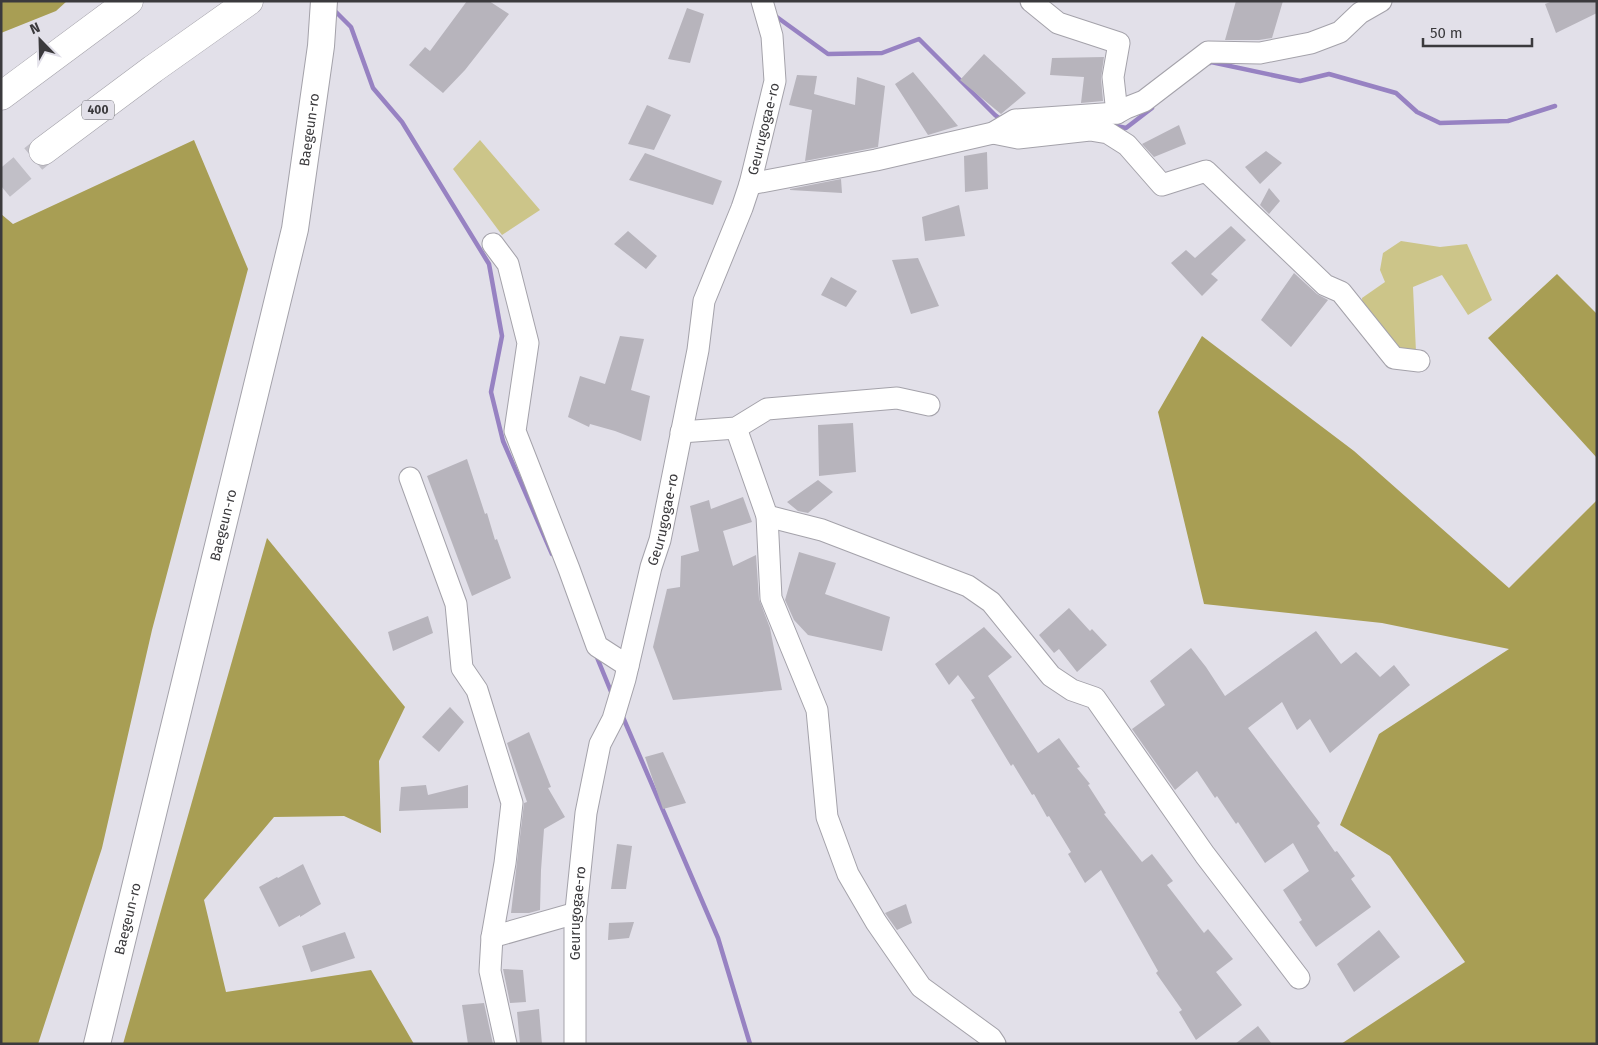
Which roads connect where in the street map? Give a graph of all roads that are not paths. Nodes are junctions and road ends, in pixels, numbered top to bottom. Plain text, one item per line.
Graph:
1 (129, 1) edge
2 (249, 1) edge
3 (324, 1) edge
4 (1031, 1) edge
5 (1381, 1) edge
6 (763, 4) edge
7 (1, 96) edge
8 (1118, 114) junction
9 (1003, 127) junction
10 (43, 151) tunnel mouth
11 (750, 184) junction
12 (494, 244) dead end
13 (1419, 361) dead end
14 (930, 405) dead end
15 (736, 428) junction
16 (681, 432) junction
17 (410, 478) dead end
18 (767, 516) junction
19 (627, 672) junction
20 (576, 913) junction
21 (492, 937) junction
22 (1299, 978) dead end
23 (97, 1044) edge
24 (506, 1044) edge
25 (576, 1044) edge
26 (996, 1044) edge

1 - 7 highway
2 - 10 highway, 400
3 - 23 main road, Baegeun-ro
4 - 8 street
5 - 8 street
6 - 11 street, Geurugogae-ro
8 - 9 street
9 - 11 street
9 - 13 street
11 - 16 street, Geurugogae-ro
12 - 19 street
14 - 15 street
15 - 16 street
15 - 18 street
16 - 19 street, Geurugogae-ro
17 - 21 street
18 - 22 street
18 - 26 street
19 - 20 street, Geurugogae-ro
20 - 21 street
20 - 25 street, Geurugogae-ro
21 - 24 street

